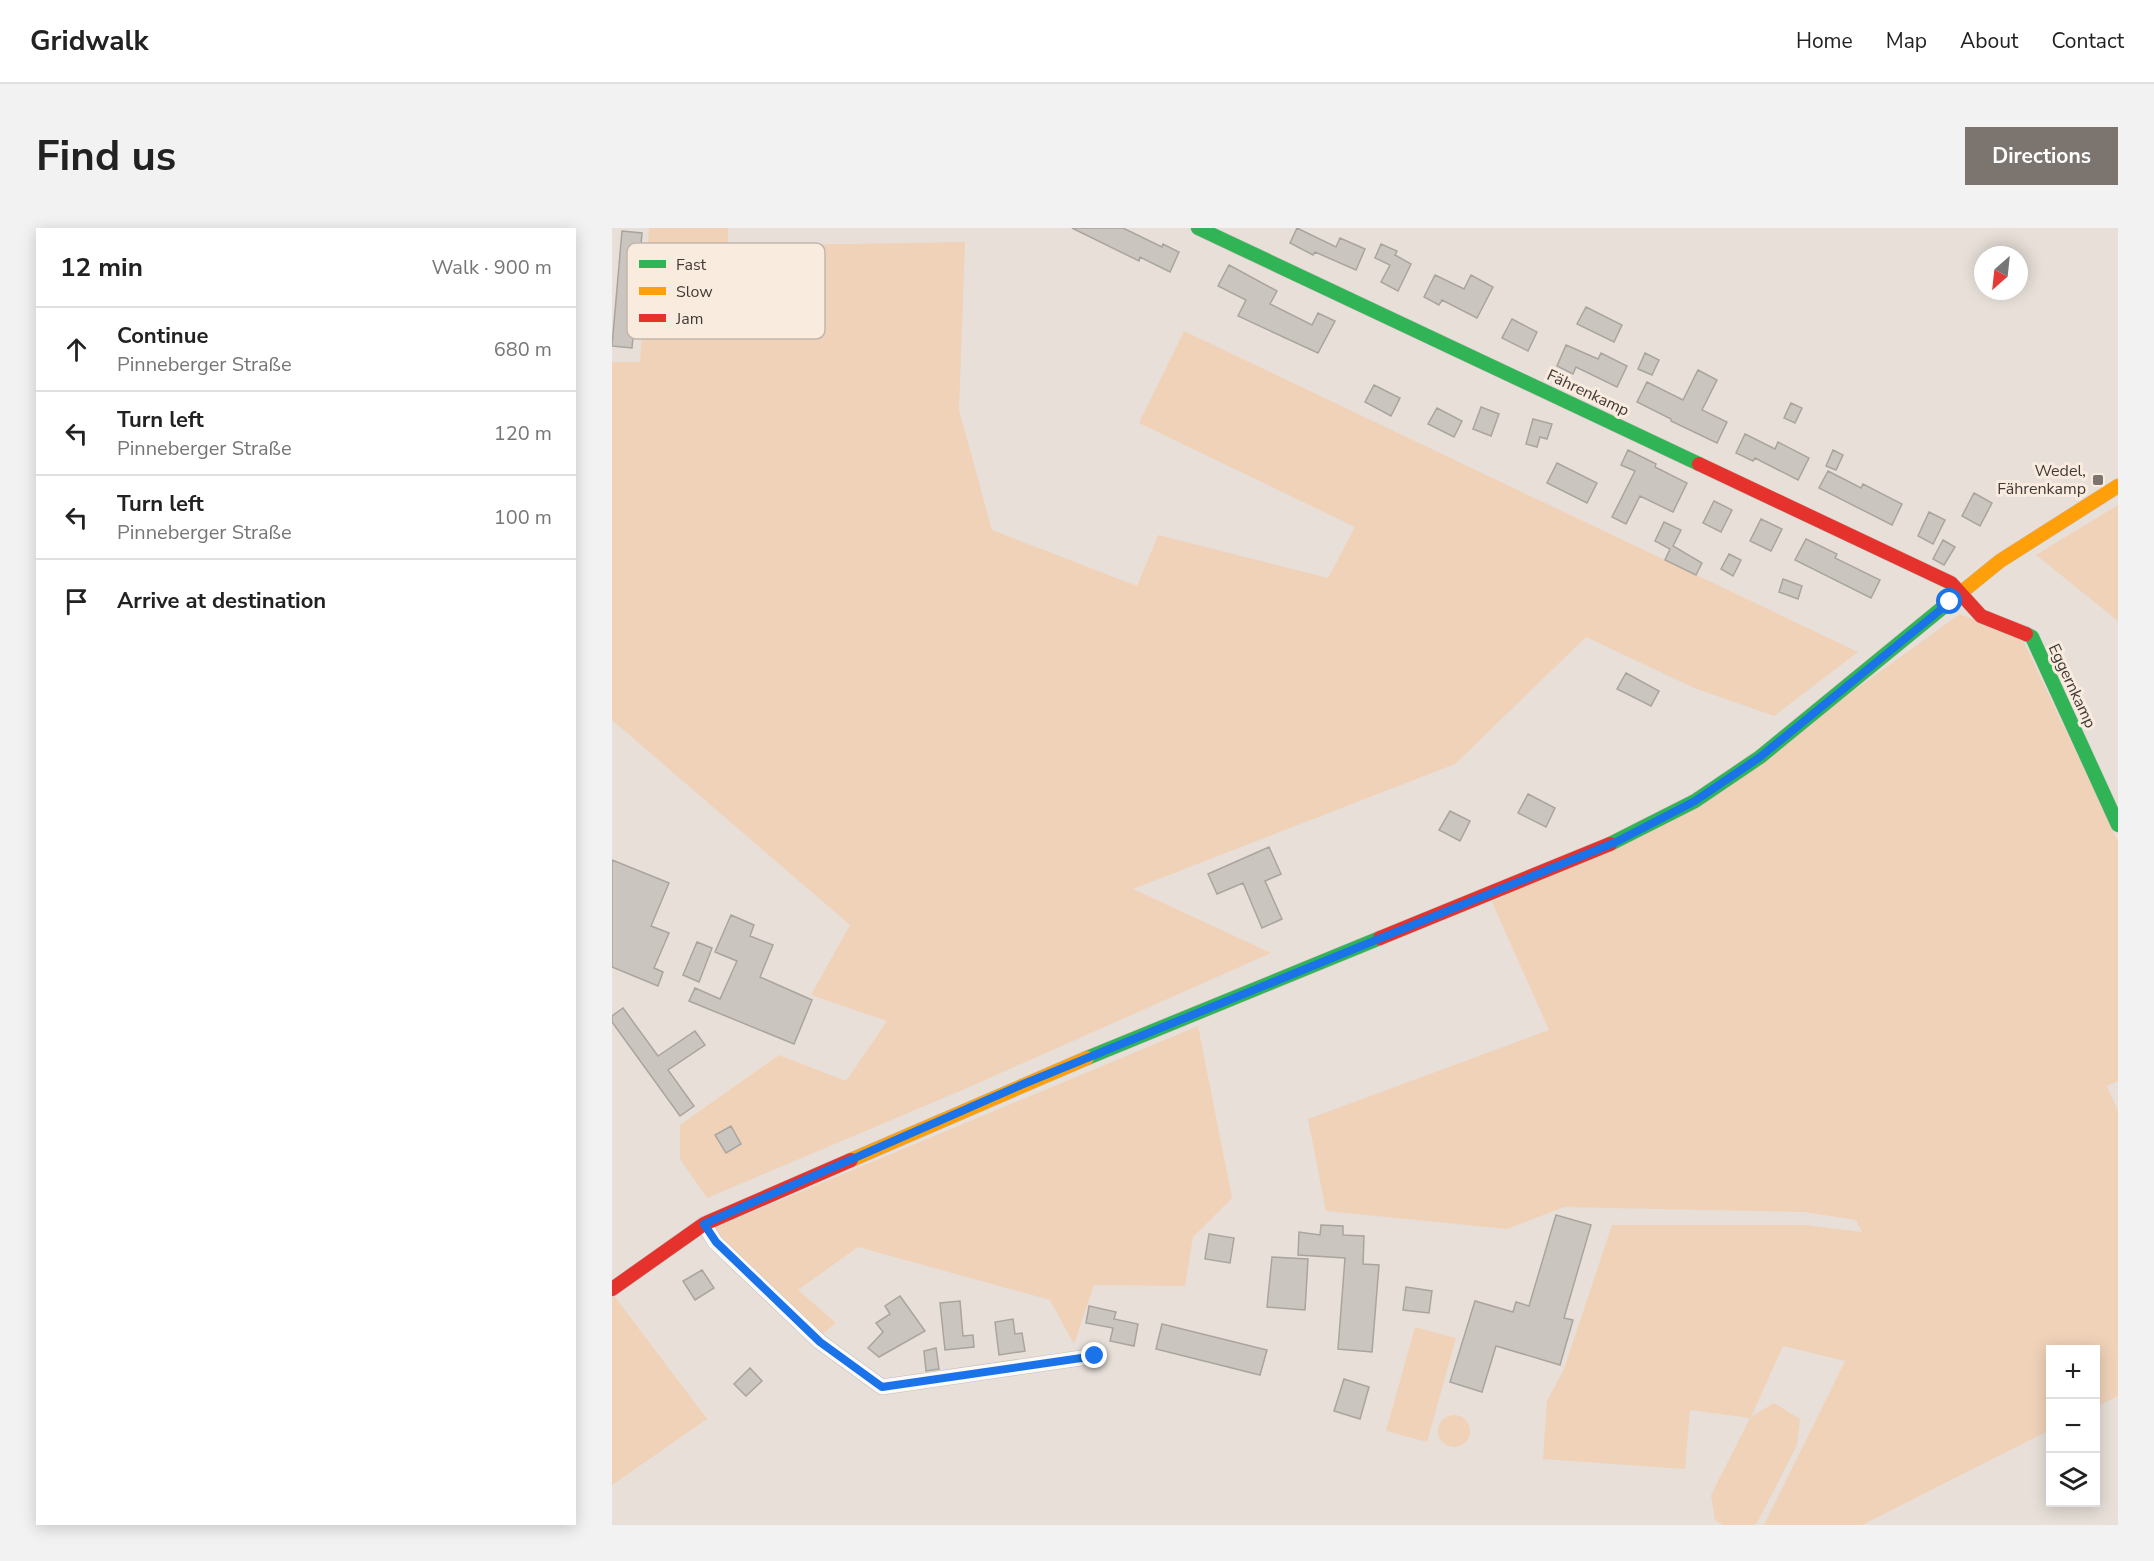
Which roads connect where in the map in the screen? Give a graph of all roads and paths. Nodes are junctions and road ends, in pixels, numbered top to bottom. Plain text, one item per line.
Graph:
1 (1198, 228) edge
2 (2118, 486) edge
3 (1960, 594) junction
4 (2118, 825) edge
5 (704, 1224) junction
6 (612, 1289) edge
7 (1095, 1356) dead end

1 - 3 main road, Fährenkamp
2 - 3 main road
3 - 4 main road, Eggernkamp
3 - 5 main road
5 - 6 main road
5 - 7 street

